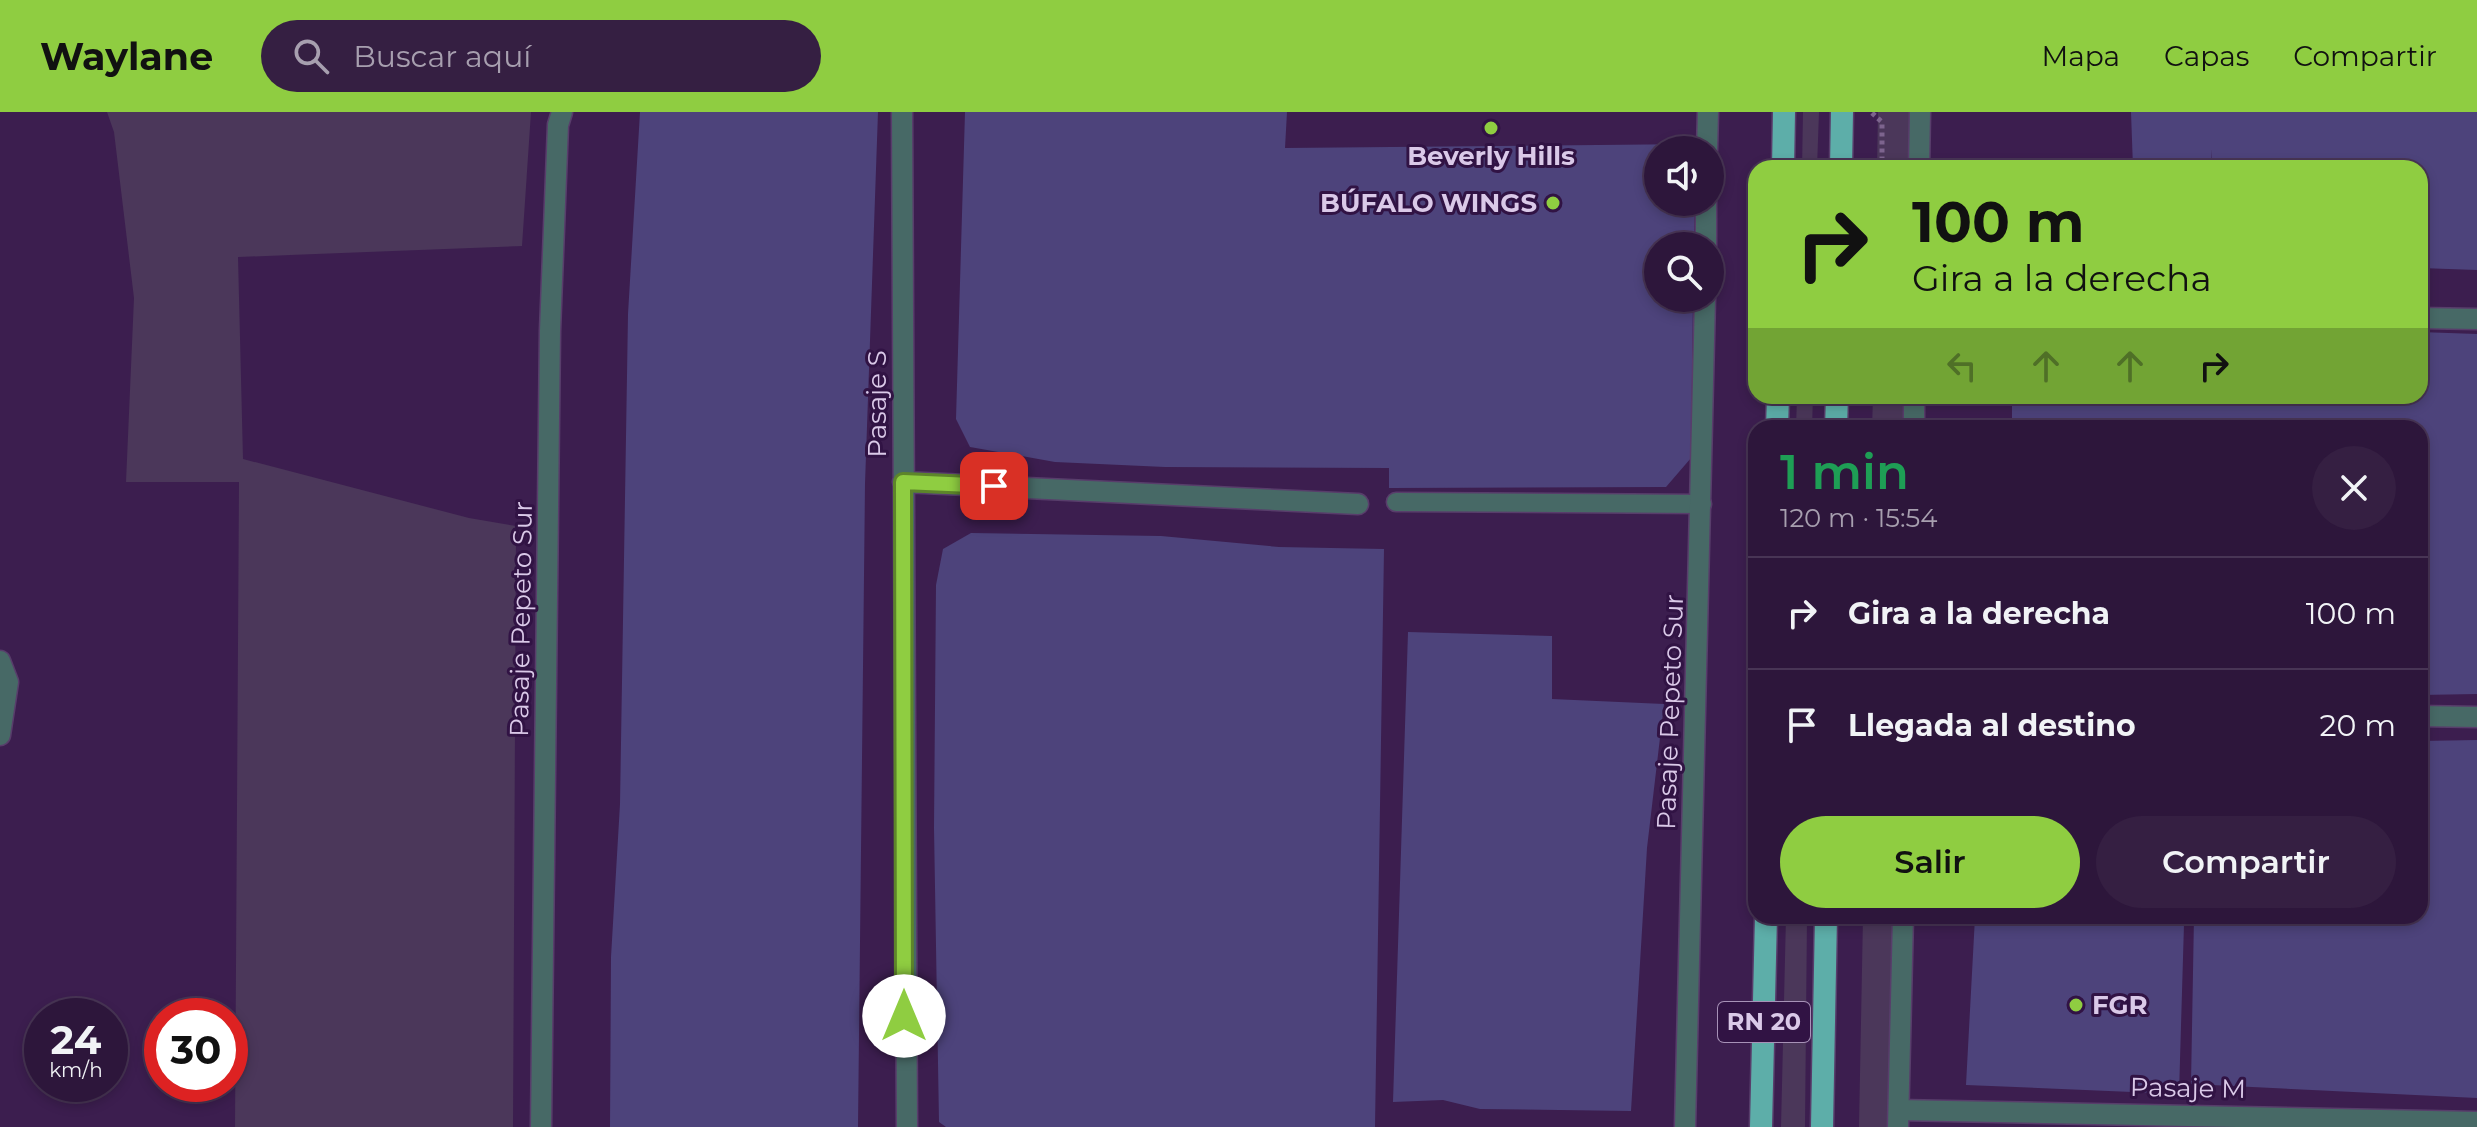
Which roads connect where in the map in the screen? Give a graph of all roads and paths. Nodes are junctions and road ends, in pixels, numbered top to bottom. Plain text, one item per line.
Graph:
1 (562, 112) edge
2 (902, 112) edge
3 (1708, 112) edge
4 (1784, 112) edge
5 (1842, 112) edge
6 (1872, 112) edge
7 (1920, 112) edge
8 (1707, 136) edge
9 (1783, 160) edge
10 (1841, 160) edge
11 (1882, 160) edge
12 (1919, 160) edge
13 (1705, 312) edge
14 (2428, 318) edge
15 (2477, 319) edge
16 (903, 482) junction
17 (1396, 502) dead end
18 (1358, 504) dead end
19 (1702, 504) junction
20 (0, 661) edge
21 (2428, 716) edge
22 (2477, 717) edge
23 (0, 735) edge
24 (1766, 924) edge
25 (1826, 924) edge
26 (1903, 924) edge
27 (1898, 1118) edge
28 (2477, 1122) edge
29 (541, 1127) edge
30 (907, 1127) edge
31 (1685, 1127) edge
32 (1761, 1127) edge
33 (1822, 1127) edge

1 - 29 street, Pasaje Pepeto Sur
2 - 16 street, Pasaje S
3 - 8 street
4 - 9 highway
5 - 10 highway
6 - 11 path
7 - 12 street
13 - 19 street, Pasaje Pepeto Sur
14 - 15 street
16 - 18 street
16 - 30 street, Pasaje S
17 - 19 lane
19 - 31 street, Pasaje Pepeto Sur
20 - 23 street
21 - 22 street
24 - 32 highway, RN 20
25 - 33 highway, RN 20
26 - 27 street
27 - 28 street, Pasaje M

